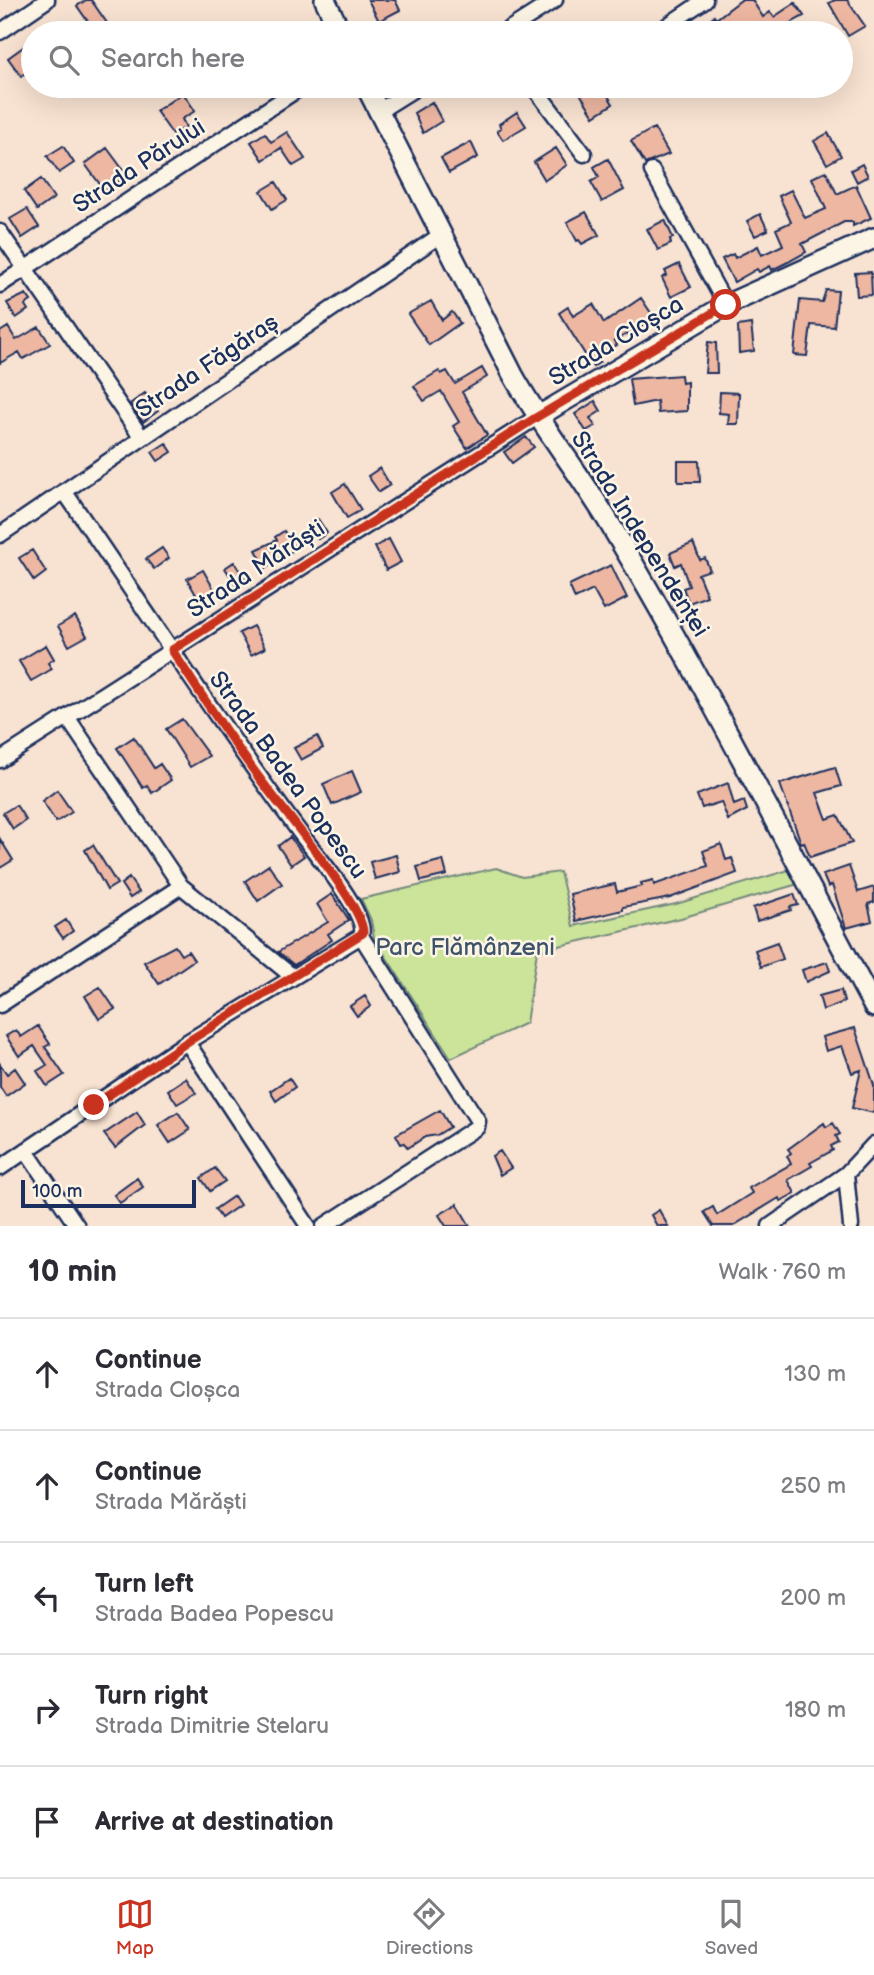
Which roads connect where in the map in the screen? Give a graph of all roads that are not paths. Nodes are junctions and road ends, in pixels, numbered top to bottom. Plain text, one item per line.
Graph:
1 (47, 0) edge
2 (325, 0) edge
3 (555, 0) edge
4 (705, 0) edge
5 (335, 21) edge
6 (522, 21) edge
7 (674, 21) edge
8 (0, 32) edge
9 (285, 98) edge
10 (372, 98) edge
11 (400, 98) edge
12 (542, 98) edge
13 (379, 111) junction
14 (584, 154) dead end
15 (652, 171) dead end
16 (0, 232) edge
17 (439, 236) junction
18 (874, 238) edge
19 (25, 269) junction
20 (0, 285) edge
21 (726, 305) junction
22 (537, 417) junction
23 (142, 438) junction
24 (64, 491) junction
25 (0, 535) edge
26 (172, 650) junction
27 (67, 717) junction
28 (0, 760) edge
29 (181, 886) junction
30 (361, 936) junction
31 (292, 976) junction
32 (0, 1005) edge
33 (874, 1007) edge
34 (187, 1042) junction
35 (874, 1144) edge
36 (26, 1151) junction
37 (0, 1167) edge
38 (846, 1174) junction
39 (78, 1226) edge
40 (308, 1226) edge
41 (324, 1226) edge
42 (770, 1226) edge
43 (851, 1226) edge

1 - 8 street
2 - 5 street
3 - 6 street
4 - 7 street
9 - 19 street, Strada Părului
10 - 13 street, Strada Independenței
11 - 13 street
12 - 14 street
13 - 17 street, Strada Independenței
15 - 21 street
16 - 19 street
17 - 22 street, Strada Independenței
17 - 23 street, Strada Făgăraș
18 - 21 street, Strada Cloșca
19 - 20 street, Strada Părului
19 - 23 street
21 - 22 street, Strada Cloșca
22 - 26 street, Strada Mărăști
22 - 33 street, Strada Independenței
23 - 24 street, Strada Făgăraș
24 - 25 street, Strada Făgăraș
24 - 26 street, Strada Badea Popescu
26 - 27 street, Strada Mărăști
26 - 30 street, Strada Badea Popescu
27 - 28 street, Strada Mărăști
27 - 29 street
29 - 31 street
29 - 32 street
30 - 31 street
30 - 41 street, Strada Badea Popescu
31 - 34 street
34 - 36 street
34 - 40 street
35 - 38 street
36 - 37 street
36 - 39 street
38 - 42 street
38 - 43 street

